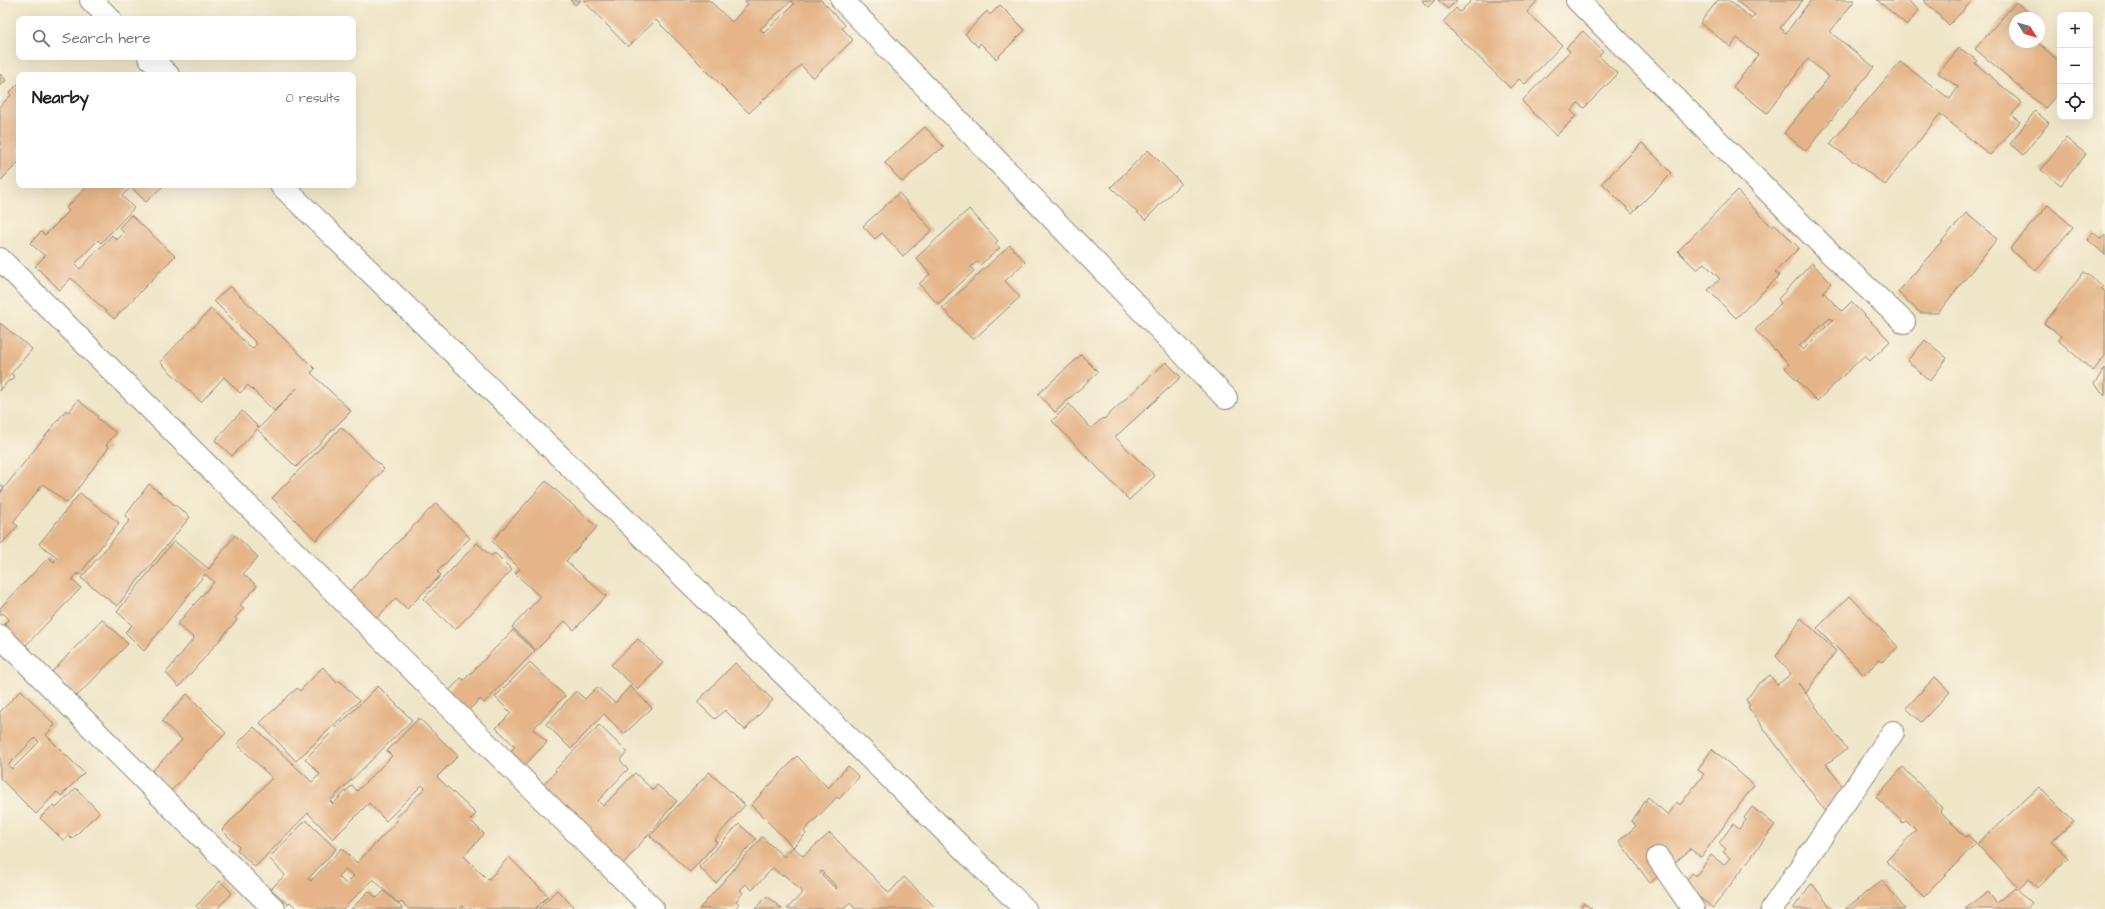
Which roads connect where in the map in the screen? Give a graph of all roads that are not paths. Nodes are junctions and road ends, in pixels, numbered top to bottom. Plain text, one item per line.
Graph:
1 (91, 0) edge
2 (842, 0) edge
3 (1578, 0) edge
4 (107, 16) edge
5 (152, 60) edge
6 (165, 72) edge
7 (284, 188) edge
8 (0, 259) edge
9 (1904, 322) dead end
10 (1226, 398) dead end
11 (0, 636) edge
12 (1893, 732) dead end
13 (1658, 858) dead end
14 (274, 909) edge
15 (653, 909) edge
16 (1025, 909) edge
17 (1693, 909) edge
18 (1772, 909) edge

1 - 4 street
2 - 10 street
3 - 9 street
5 - 6 street
7 - 16 street
8 - 15 street
11 - 14 street
12 - 18 street
13 - 17 street

